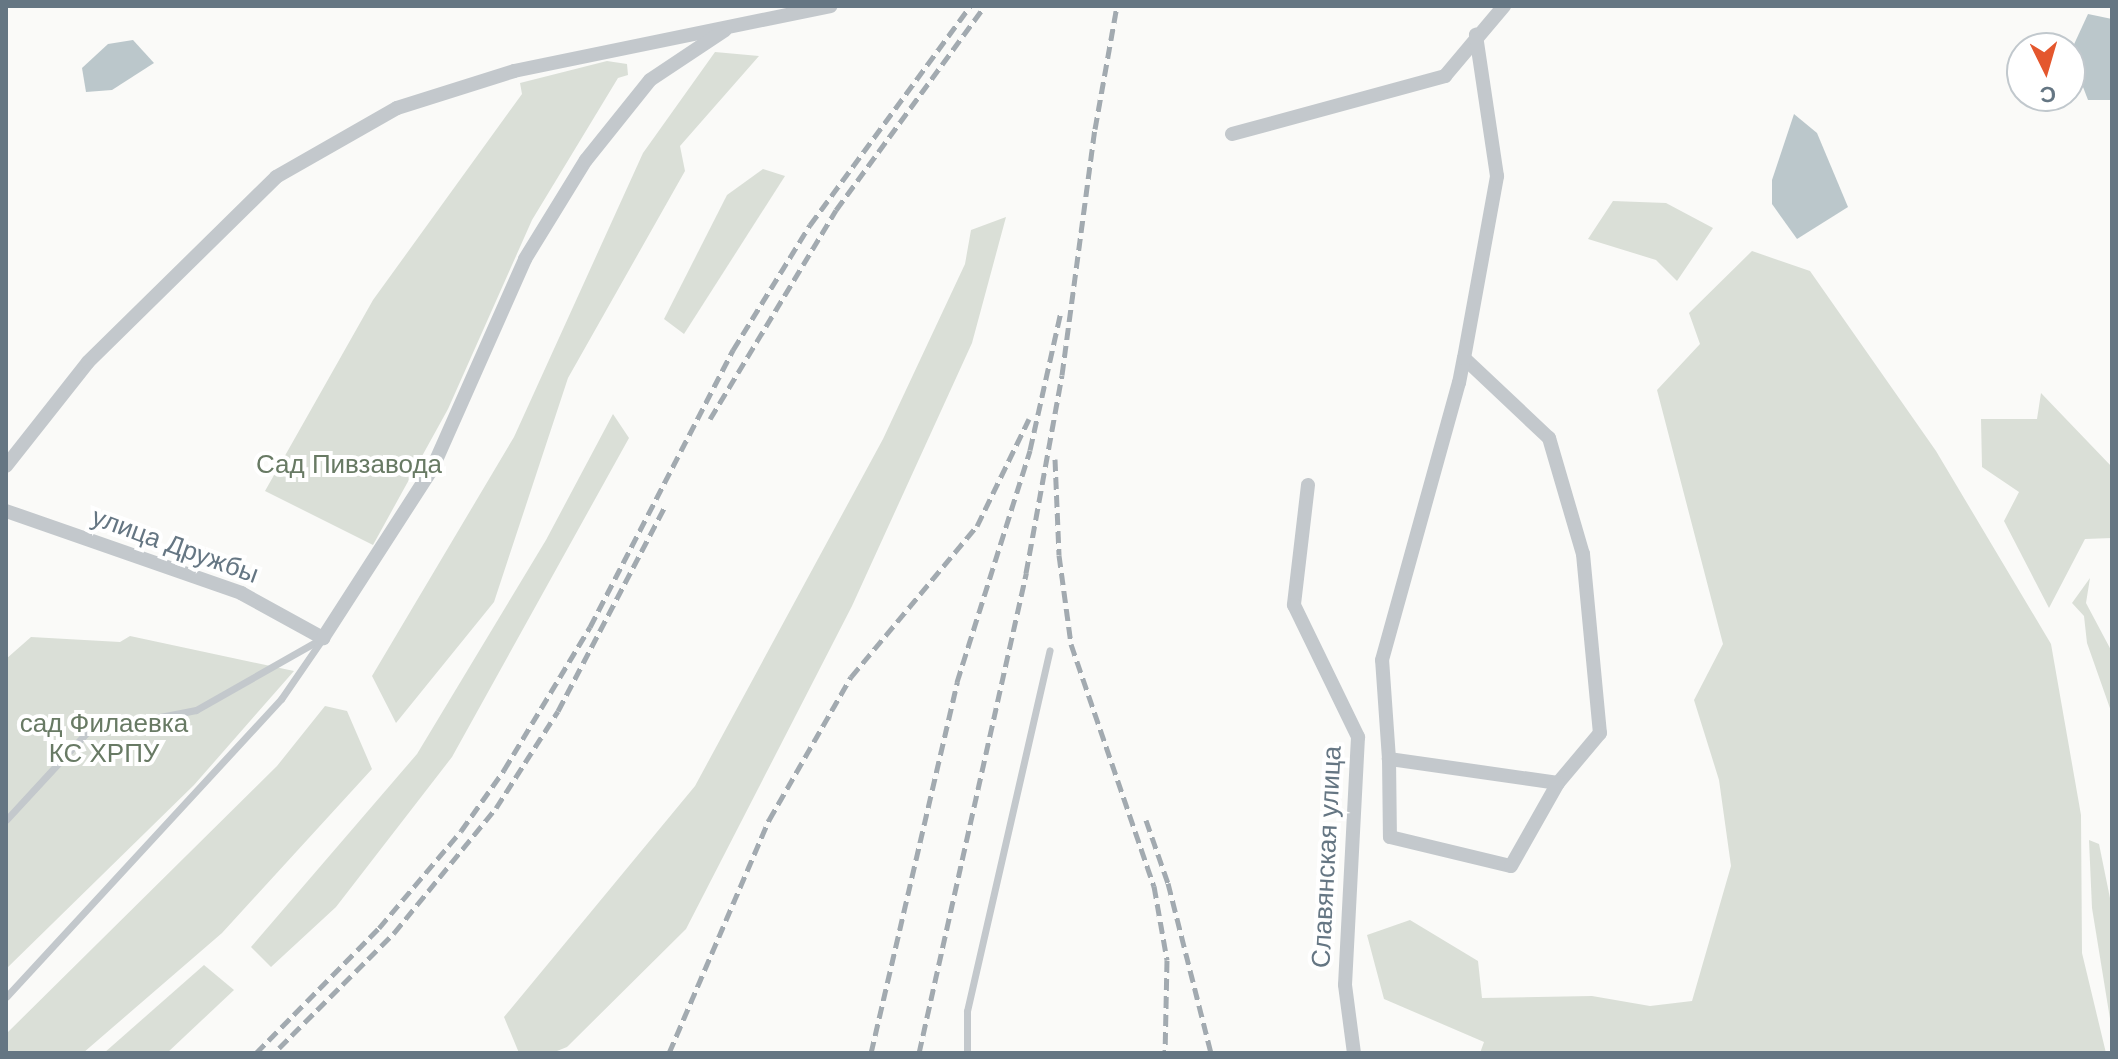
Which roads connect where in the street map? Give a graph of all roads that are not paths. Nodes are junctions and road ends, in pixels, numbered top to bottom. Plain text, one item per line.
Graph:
1 (830, 6) edge
2 (1504, 6) edge
3 (725, 30) junction
4 (1476, 35) junction
5 (1232, 134) dead end
6 (1464, 358) junction
7 (6, 466) edge
8 (1308, 485) dead end
9 (6, 511) edge
10 (323, 638) junction
11 (1050, 650) dead end
12 (1389, 759) junction
13 (1558, 783) junction
14 (6, 820) edge
15 (6, 997) edge
16 (967, 1053) edge
17 (1354, 1053) edge

1 - 3 street
2 - 4 street
3 - 7 street
3 - 10 street
4 - 5 street
4 - 6 street
6 - 12 street
6 - 13 street
8 - 17 street, Славянская улица
9 - 10 street, улица Дружбы
10 - 14 lane
10 - 15 lane
11 - 16 lane
12 - 13 street
12 - 13 street

